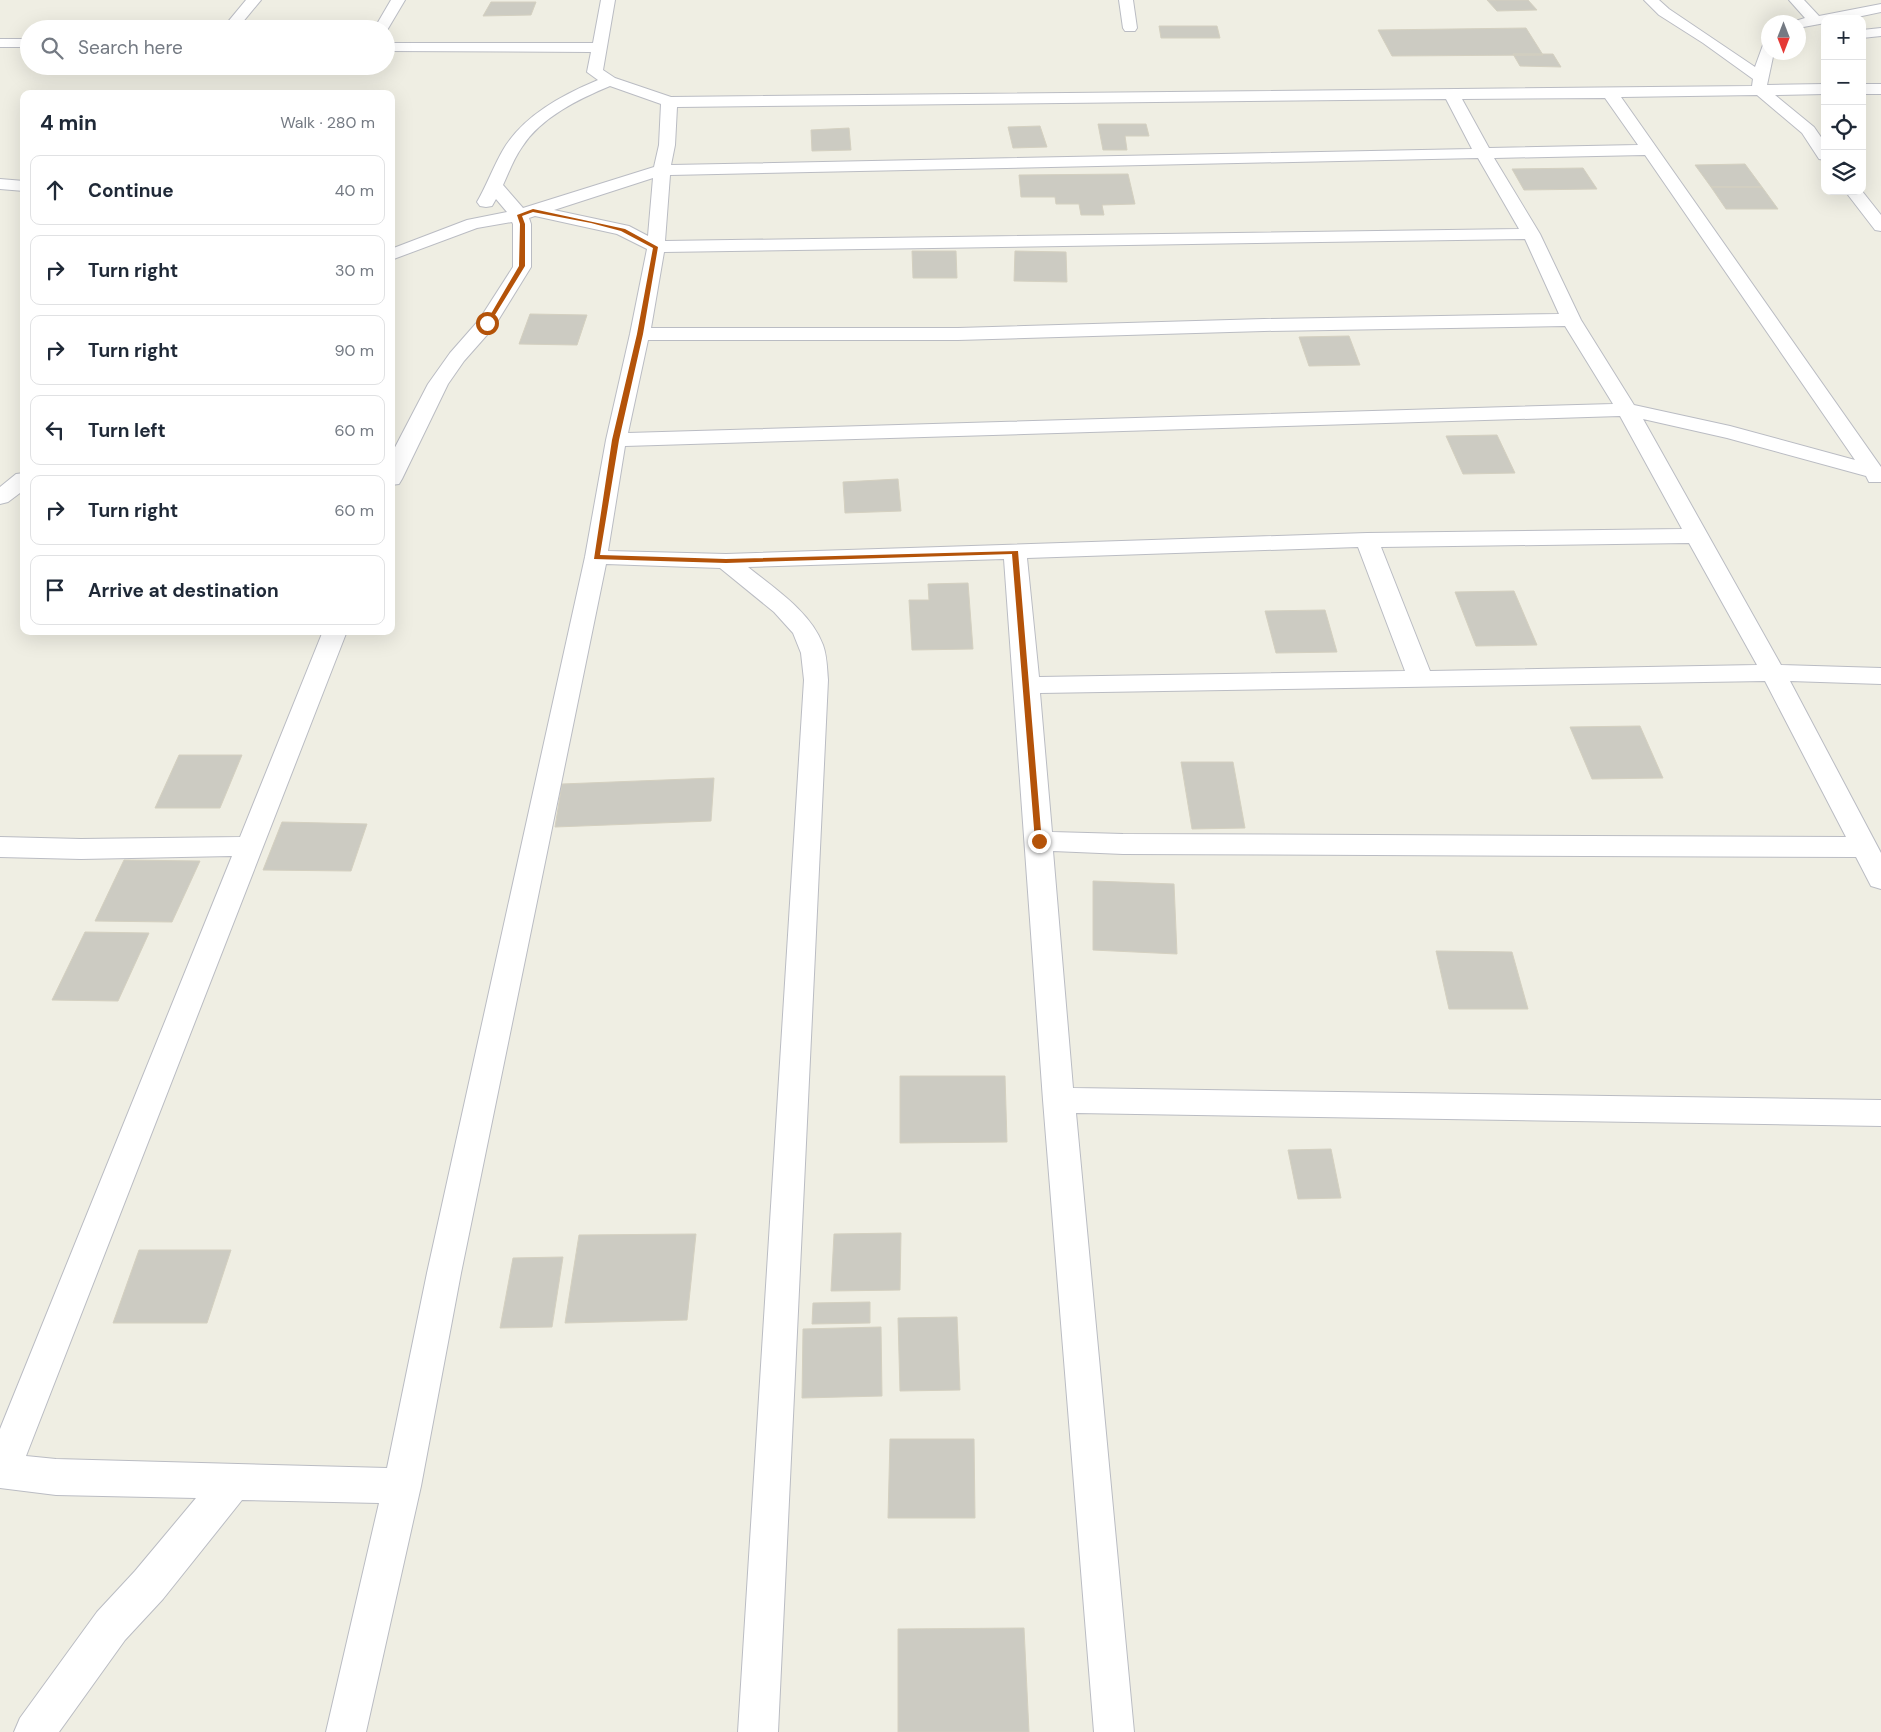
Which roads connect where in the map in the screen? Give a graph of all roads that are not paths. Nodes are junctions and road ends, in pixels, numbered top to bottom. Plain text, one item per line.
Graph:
1 (254, 0) edge
2 (398, 0) edge
3 (608, 0) edge
4 (1126, 0) edge
5 (1651, 0) edge
6 (1796, 0) edge
7 (1881, 8) edge
8 (237, 20) edge
9 (386, 20) edge
10 (1815, 20) junction
11 (1806, 22) edge
12 (1130, 28) dead end
13 (1881, 32) edge
14 (1866, 34) edge
15 (0, 43) edge
16 (20, 43) edge
17 (395, 47) edge
18 (599, 48) junction
19 (1765, 60) edge
20 (610, 81) junction
21 (1760, 84) junction
22 (1821, 89) edge
23 (1866, 89) edge
24 (1881, 89) edge
25 (1451, 93) junction
26 (1610, 93) junction
27 (669, 102) junction
28 (1649, 150) junction
29 (1822, 150) edge
30 (1483, 153) junction
31 (662, 170) junction
32 (0, 184) edge
33 (20, 186) edge
34 (495, 186) junction
35 (1856, 195) edge
36 (526, 213) junction
37 (473, 224) junction
38 (1881, 226) edge
39 (1531, 234) junction
40 (395, 239) edge
41 (426, 241) junction
42 (656, 247) junction
43 (395, 253) edge
44 (1570, 320) junction
45 (640, 334) junction
46 (1627, 410) junction
47 (616, 440) junction
48 (395, 470) edge
49 (1877, 478) edge
50 (20, 482) edge
51 (0, 497) edge
52 (1696, 536) junction
53 (1367, 540) junction
54 (1016, 552) junction
55 (596, 557) junction
56 (726, 561) junction
57 (333, 635) edge
58 (1773, 673) junction
59 (1881, 676) edge
60 (1421, 680) junction
61 (1027, 685) junction
62 (1039, 841) junction
63 (250, 846) junction
64 (0, 847) edge
65 (1863, 847) junction
66 (1881, 879) edge
67 (1059, 1100) junction
68 (1881, 1113) edge
69 (1, 1470) edge
70 (233, 1482) junction
71 (402, 1486) junction
72 (34, 1732) edge
73 (346, 1732) edge
74 (758, 1732) edge
75 (1114, 1732) edge

1 - 8 street
2 - 9 street
3 - 18 street
4 - 12 street
5 - 21 street
6 - 10 street
7 - 10 street
10 - 11 street
13 - 14 street
15 - 16 street
17 - 18 street
18 - 20 street
19 - 21 street
20 - 27 street
20 - 34 street
21 - 22 street
21 - 26 street
21 - 29 street
23 - 24 street
25 - 26 street
25 - 27 street
25 - 30 street
26 - 28 street
27 - 31 street
28 - 30 street
28 - 49 street
30 - 31 street
30 - 39 street
31 - 36 street
31 - 42 street
32 - 33 street
34 - 36 street
34 - 37 street
35 - 38 street
36 - 37 street
36 - 42 street
36 - 48 street
37 - 41 street
39 - 42 street
39 - 44 street
40 - 41 street
41 - 43 street
42 - 45 street
44 - 45 street
44 - 46 street
45 - 47 street
46 - 47 street
46 - 49 street
46 - 52 street
47 - 55 street
50 - 51 street
52 - 53 street
52 - 58 street
53 - 54 street
53 - 60 street
54 - 56 street
54 - 61 street
55 - 56 street
55 - 71 street
56 - 74 street
57 - 63 street
58 - 59 street
58 - 60 street
58 - 65 street
60 - 61 street
61 - 62 street
62 - 65 street
62 - 67 street
63 - 64 street
63 - 69 street
65 - 66 street
67 - 68 street
67 - 75 street
69 - 70 street
70 - 71 street
70 - 72 street
71 - 73 street

